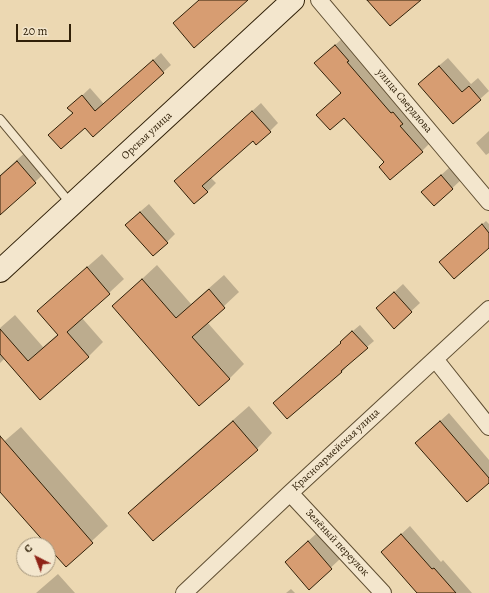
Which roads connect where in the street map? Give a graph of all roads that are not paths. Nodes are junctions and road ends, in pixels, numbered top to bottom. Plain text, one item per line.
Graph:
1 (293, 0) edge
2 (319, 0) edge
3 (0, 119) edge
4 (489, 202) edge
5 (72, 205) junction
6 (0, 271) edge
7 (489, 309) edge
8 (435, 359) junction
9 (489, 427) edge
10 (290, 493) junction
11 (184, 593) edge
12 (383, 593) edge

1 - 5 street, Орская улица
2 - 4 street, улица Свердлова
3 - 5 lane
5 - 6 street, Орская улица
7 - 8 street, Красноармейская улица
8 - 9 street
8 - 10 street, Красноармейская улица
10 - 11 street, Красноармейская улица
10 - 12 street, Зелёный переулок

